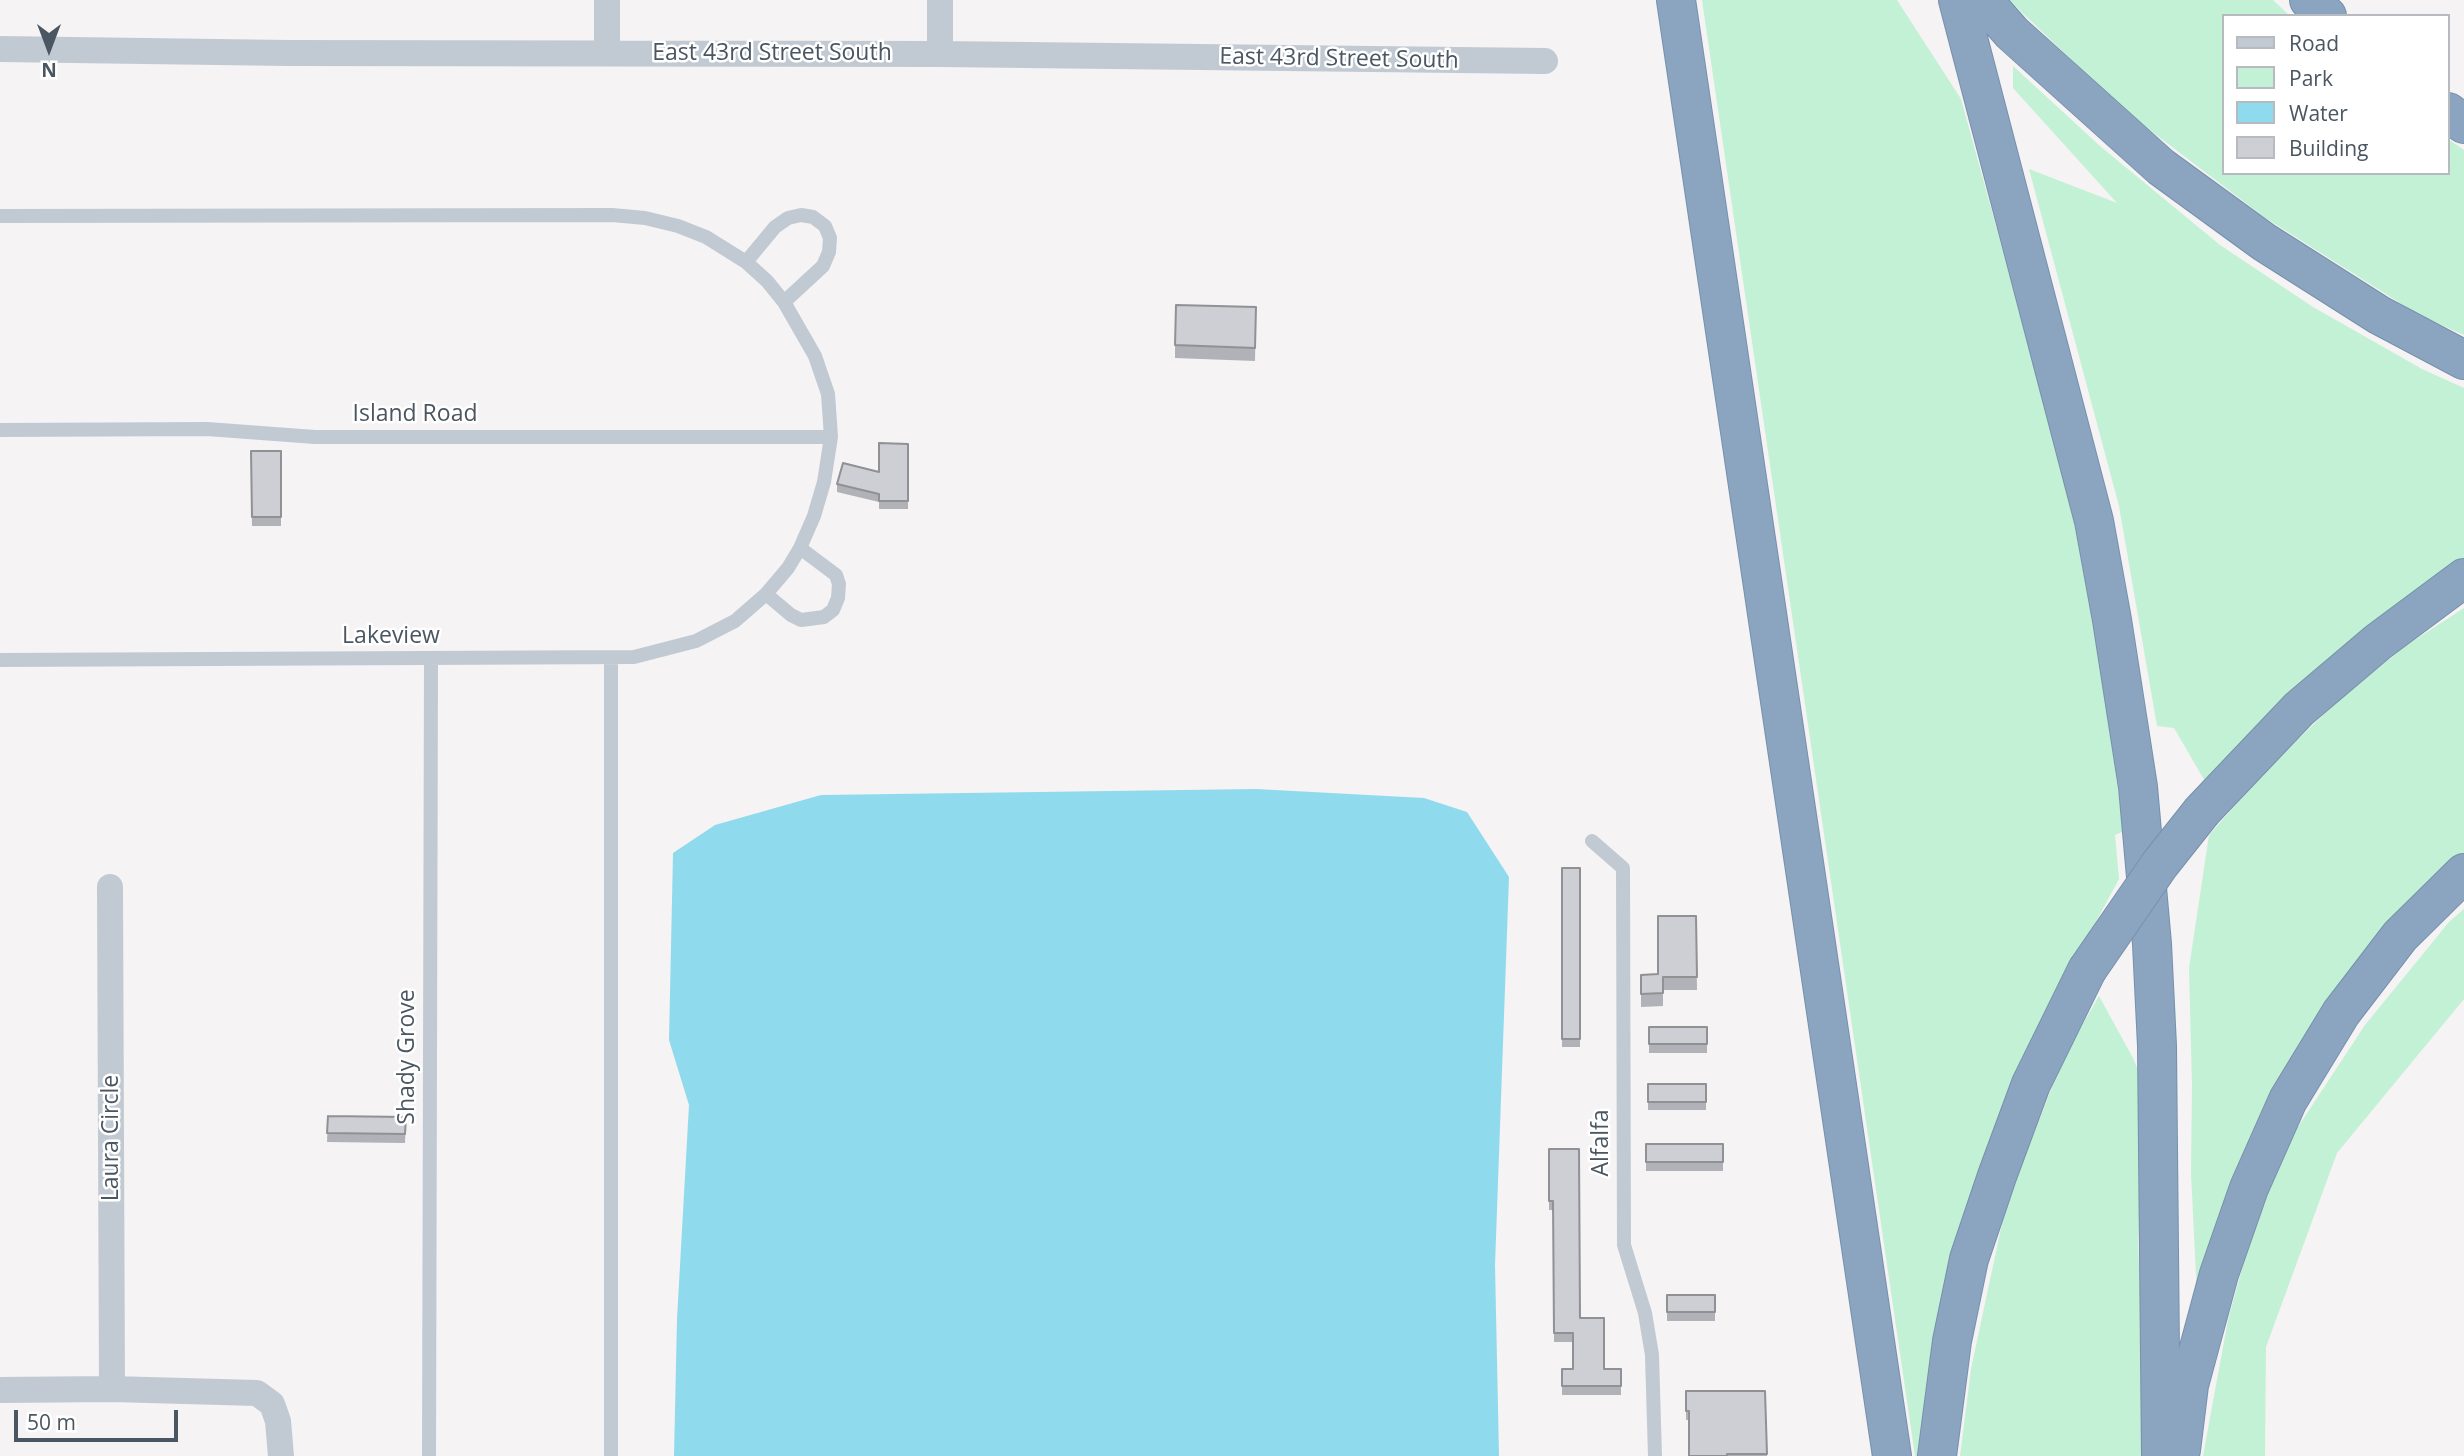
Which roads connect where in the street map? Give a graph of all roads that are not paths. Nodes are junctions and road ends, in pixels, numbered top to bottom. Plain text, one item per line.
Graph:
1 (607, 0) edge
2 (940, 0) edge
3 (1676, 0) edge
4 (1958, 0) edge
5 (1983, 0) edge
6 (2309, 0) edge
7 (2325, 14) edge
8 (0, 49) edge
9 (607, 53) junction
10 (940, 54) junction
11 (1545, 61) dead end
12 (0, 216) edge
13 (746, 262) junction
14 (785, 302) junction
15 (2464, 360) edge
16 (0, 430) edge
17 (831, 437) junction
18 (800, 548) junction
19 (2464, 578) edge
20 (766, 594) junction
21 (431, 658) junction
22 (611, 658) junction
23 (0, 660) edge
24 (1592, 841) dead end
25 (2464, 873) edge
26 (110, 887) dead end
27 (0, 1390) edge
28 (112, 1390) junction
29 (281, 1456) edge
30 (429, 1456) edge
31 (611, 1456) edge
32 (1655, 1456) edge
33 (1892, 1456) edge
34 (1937, 1456) edge
35 (2161, 1456) edge
36 (2180, 1456) edge

1 - 9 street
2 - 10 street
3 - 33 highway
4 - 35 highway
5 - 15 highway
6 - 7 highway
8 - 9 street, East 43rd Street South
9 - 10 street, East 43rd Street South
10 - 11 street, East 43rd Street South
12 - 13 lane, Lakeview
13 - 14 lane, Lakeview
13 - 14 lane
14 - 17 lane, Lakeview
16 - 17 lane, Island Road
17 - 18 lane, Lakeview
18 - 20 lane, Lakeview
18 - 20 lane
19 - 34 highway, bridge
20 - 22 lane, Lakeview
21 - 22 lane, Lakeview
21 - 23 lane, Lakeview
21 - 30 lane, Shady Grove
22 - 31 lane
24 - 32 lane, Alfalfa
25 - 36 highway
26 - 28 street, Laura Circle
27 - 28 street
28 - 29 street

